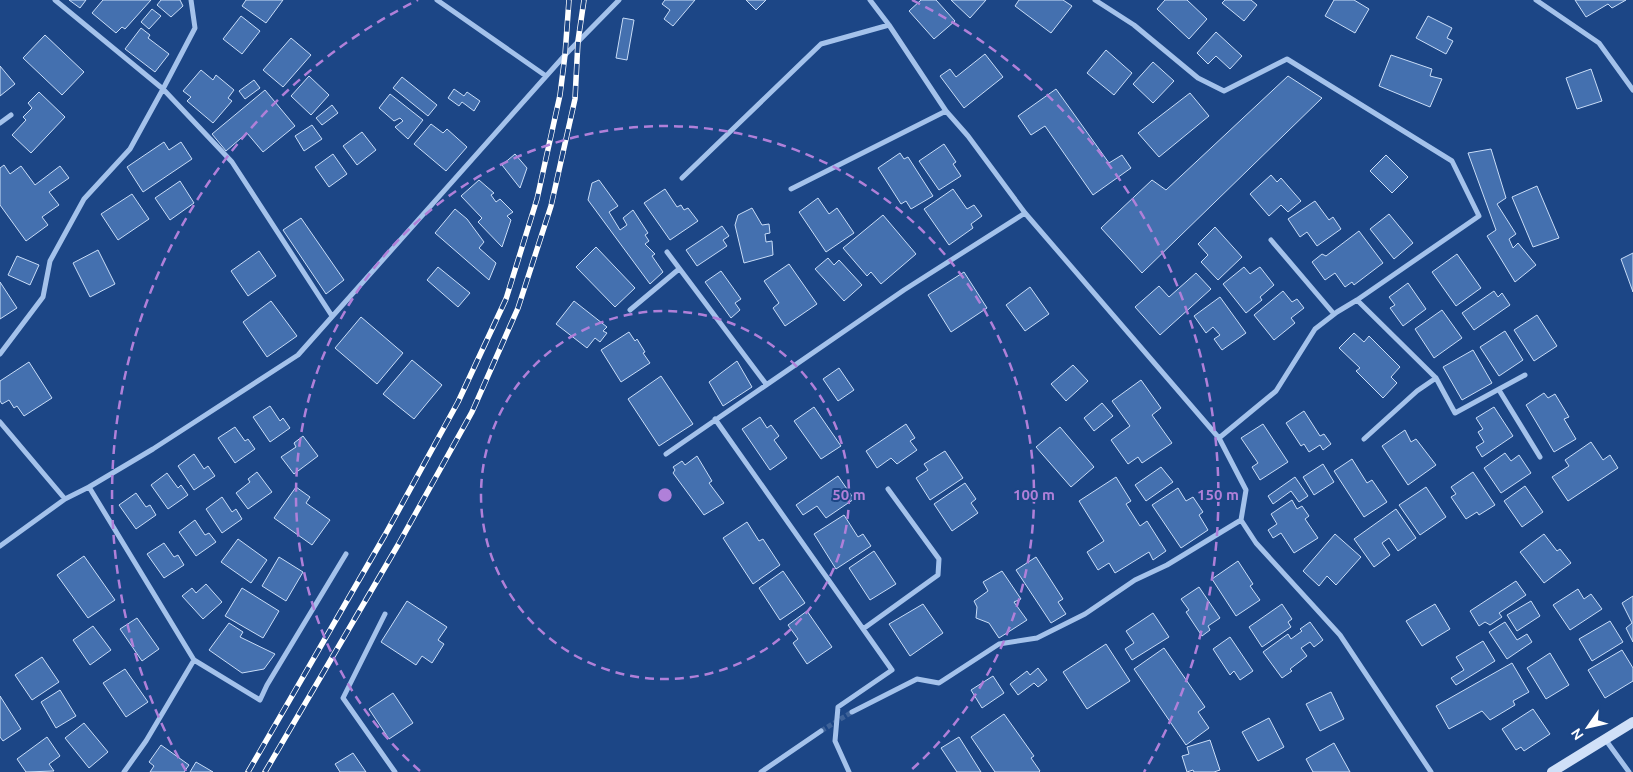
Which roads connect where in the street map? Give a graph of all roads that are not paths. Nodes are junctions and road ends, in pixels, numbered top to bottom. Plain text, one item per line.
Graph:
1 (55, 0) edge
2 (191, 0) edge
3 (437, 0) edge
4 (619, 0) edge
5 (871, 0) edge
6 (1095, 0) edge
7 (1536, 0) edge
8 (889, 25) junction
9 (546, 76) junction
10 (163, 89) junction
11 (1633, 90) edge
12 (946, 111) junction
13 (11, 116) dead end
14 (0, 123) edge
15 (682, 178) dead end
16 (792, 189) dead end
17 (1025, 213) junction
18 (1271, 240) dead end
19 (667, 252) dead end
20 (679, 270) junction
21 (1357, 300) junction
22 (630, 310) dead end
23 (1334, 314) junction
24 (332, 316) junction
25 (0, 354) edge
26 (1525, 375) dead end
27 (1436, 378) junction
28 (766, 384) junction
29 (1499, 390) junction
30 (715, 419) junction
31 (0, 422) edge
32 (1219, 438) junction
33 (1364, 440) dead end
34 (666, 454) dead end
35 (1540, 456) dead end
36 (89, 487) junction
37 (888, 489) dead end
38 (65, 500) junction
39 (1241, 520) junction
40 (0, 546) edge
41 (346, 554) dead end
42 (385, 614) dead end
43 (863, 629) junction
44 (194, 660) junction
45 (852, 712) tunnel mouth
46 (1633, 722) edge
47 (821, 731) tunnel mouth
48 (1605, 739) junction
49 (124, 772) edge
50 (395, 772) edge
51 (761, 772) edge
52 (849, 772) edge
53 (1431, 772) edge
54 (1552, 772) edge
55 (1629, 772) edge

1 - 10 street
2 - 10 street
3 - 9 street
4 - 9 street
5 - 8 street
6 - 21 street
7 - 11 street
8 - 12 street
8 - 15 street
9 - 24 street
10 - 24 street
10 - 25 street
12 - 16 street
12 - 17 street
13 - 14 street
17 - 28 street
17 - 32 street
18 - 23 street
19 - 20 street
20 - 22 street
20 - 28 street
21 - 23 street
21 - 27 street
23 - 32 street
24 - 36 street
26 - 29 street
27 - 29 street
27 - 33 street
28 - 30 street
29 - 35 street
30 - 34 street
30 - 43 street
31 - 38 street
32 - 39 street
36 - 38 street
36 - 44 street
37 - 43 street
38 - 40 street
39 - 45 street
39 - 53 street
41 - 44 street
42 - 50 street
43 - 52 street
44 - 49 street
46 - 48 street
47 - 51 street
48 - 54 street
48 - 55 street

